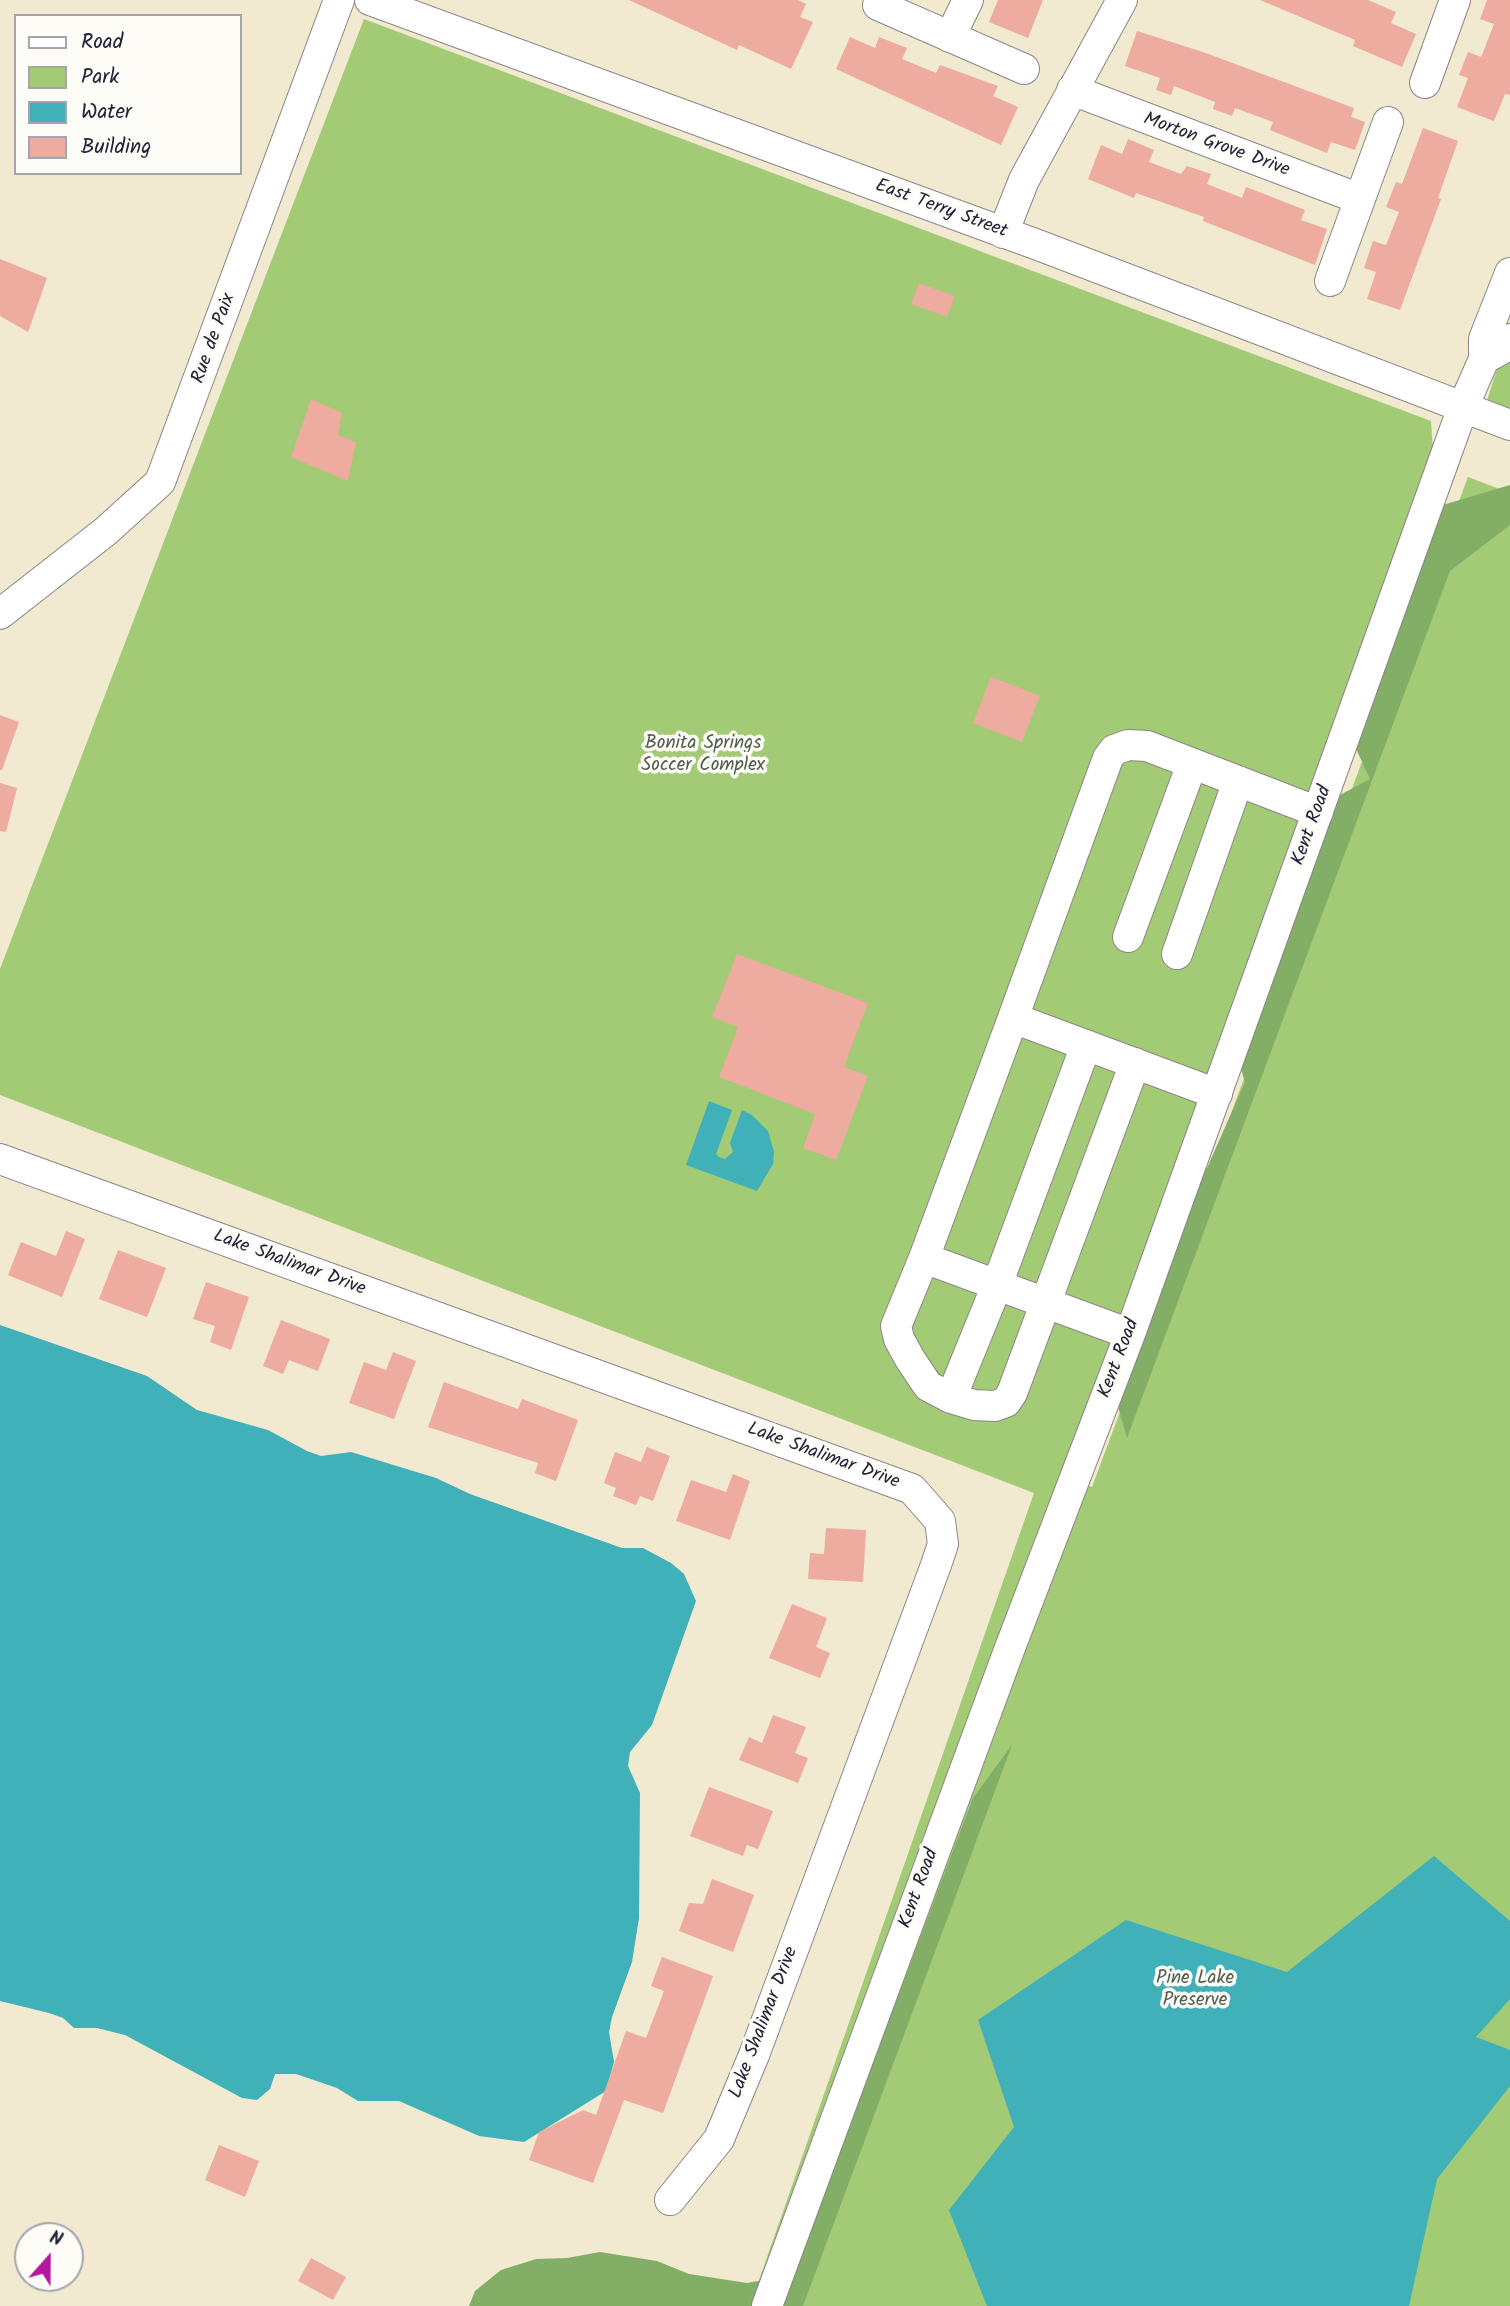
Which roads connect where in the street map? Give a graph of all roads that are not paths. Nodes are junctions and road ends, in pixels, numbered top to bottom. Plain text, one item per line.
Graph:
1 (339, 0) edge
2 (370, 0) edge
3 (968, 0) edge
4 (1122, 0) edge
5 (1449, 2) edge
6 (878, 5) dead end
7 (950, 37) junction
8 (1024, 69) dead end
9 (1425, 83) dead end
10 (1072, 90) junction
11 (1388, 122) dead end
12 (1360, 199) junction
13 (1003, 233) junction
14 (1510, 273) edge
15 (1330, 281) dead end
16 (1510, 339) edge
17 (1484, 359) junction
18 (1463, 407) junction
19 (1510, 425) edge
20 (0, 614) edge
21 (1192, 764) junction
22 (1238, 781) junction
23 (1318, 812) junction
24 (1128, 937) dead end
25 (1177, 954) dead end
26 (1013, 1018) junction
27 (1086, 1045) junction
28 (1135, 1063) junction
29 (1217, 1094) junction
30 (0, 1160) edge
31 (924, 1258) junction
32 (997, 1285) junction
33 (1046, 1303) junction
34 (1130, 1334) junction
35 (951, 1398) junction
36 (670, 2200) dead end
37 (767, 2306) edge

1 - 20 street, Rue de Paix
2 - 13 street, East Terry Street
3 - 7 street
4 - 10 street
5 - 9 street
6 - 7 street
7 - 8 street
10 - 12 street, Morton Grove Drive
10 - 13 street
11 - 12 street
12 - 15 street
13 - 18 street, East Terry Street
14 - 17 street
16 - 17 street
17 - 18 street, Kent Road
18 - 19 street, East Terry Street
18 - 23 street, Kent Road
21 - 22 street
21 - 24 street
21 - 26 street
22 - 23 street
22 - 25 street
23 - 29 street, Kent Road
26 - 27 street
26 - 31 street
27 - 28 street
27 - 32 street
28 - 29 street
28 - 33 street
29 - 34 street, Kent Road
30 - 36 street, Lake Shalimar Drive
31 - 32 street
31 - 35 street
32 - 33 street
32 - 35 street
33 - 34 street
33 - 35 street
34 - 37 street, Kent Road

